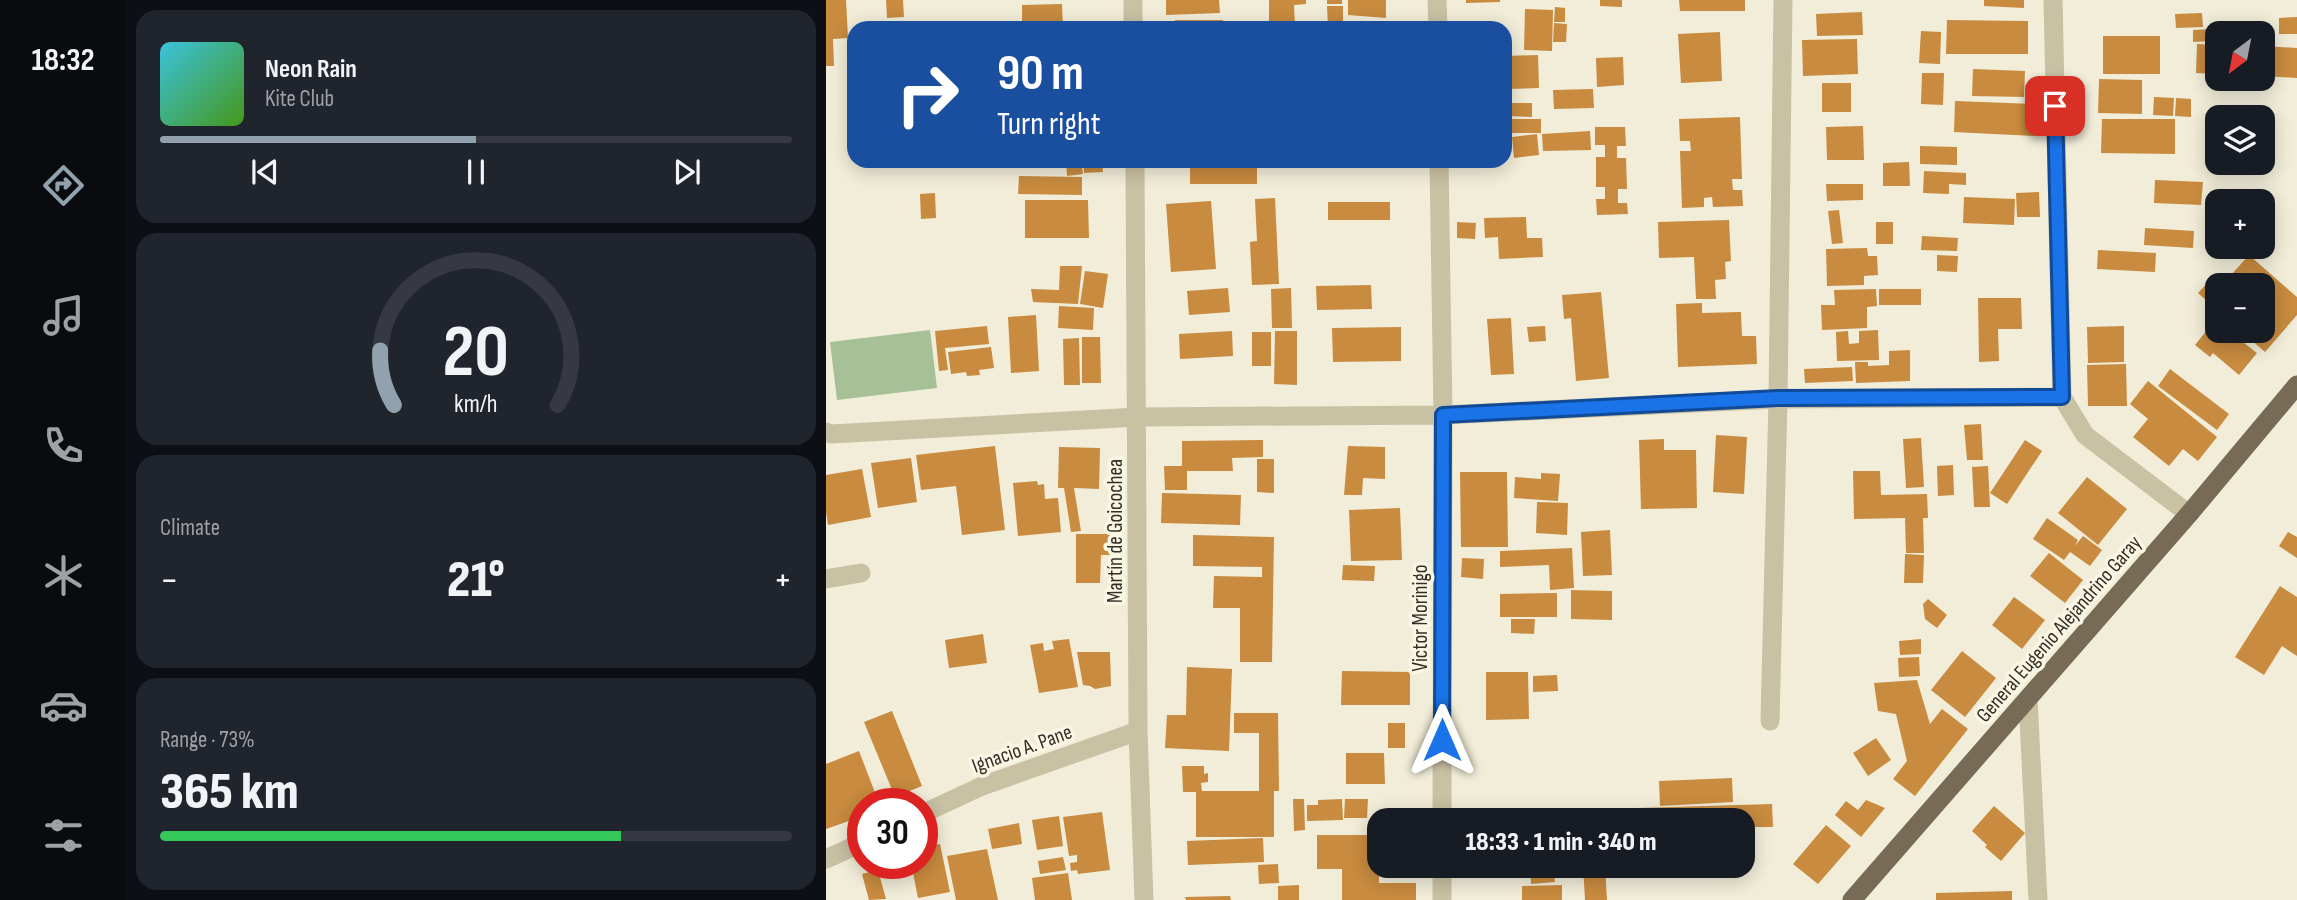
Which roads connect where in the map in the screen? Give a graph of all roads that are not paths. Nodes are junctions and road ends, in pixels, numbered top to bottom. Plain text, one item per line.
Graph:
1 (1133, 0) edge
2 (1437, 0) edge
3 (1783, 0) edge
4 (2053, 0) edge
5 (1133, 21) edge
6 (1438, 21) edge
7 (1135, 168) edge
8 (1439, 168) edge
9 (2297, 385) edge
10 (2062, 397) junction
11 (1778, 398) junction
12 (1443, 415) junction
13 (1138, 417) junction
14 (826, 432) edge
15 (2189, 514) junction
16 (861, 573) dead end
17 (826, 579) edge
18 (2028, 699) junction
19 (1770, 721) dead end
20 (1138, 731) junction
21 (938, 807) edge
22 (1442, 808) edge
23 (847, 849) edge
24 (826, 859) edge
25 (1442, 878) edge
26 (1144, 900) edge
27 (1442, 900) edge
28 (1852, 900) edge
29 (2038, 900) edge

1 - 5 street
2 - 6 street
3 - 11 street
4 - 10 street
7 - 13 street, Martín de Goicochea
8 - 12 street, Victor Morinigo
9 - 15 main road, General Eugenio Alejandrino Garay
10 - 11 street
10 - 15 street
11 - 12 street
11 - 19 street
12 - 13 street
12 - 22 street, Victor Morinigo
13 - 14 street
13 - 20 street, Martín de Goicochea
15 - 18 main road, General Eugenio Alejandrino Garay
16 - 17 street
18 - 28 main road, General Eugenio Alejandrino Garay
18 - 29 street
20 - 21 street, Ignacio A. Pane
20 - 26 street, Martín de Goicochea
23 - 24 street
25 - 27 street

